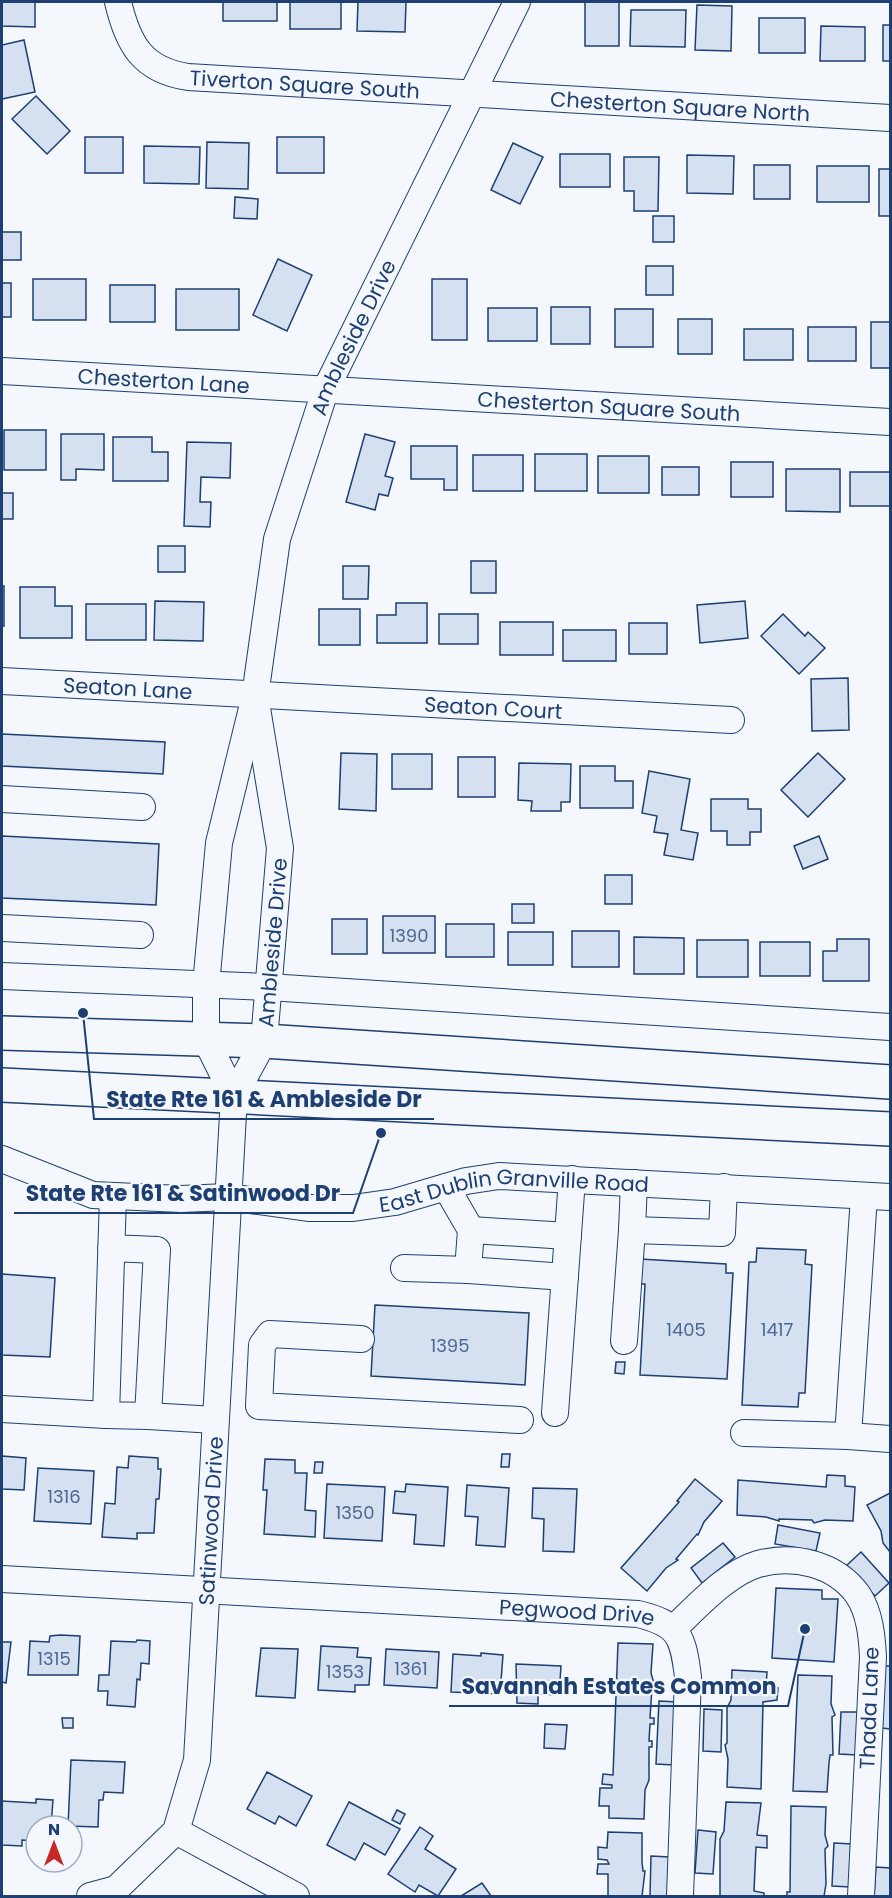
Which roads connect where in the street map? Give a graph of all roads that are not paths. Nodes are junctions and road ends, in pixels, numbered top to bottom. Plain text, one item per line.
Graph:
1 (118, 2) edge
2 (517, 2) edge
3 (471, 94) junction
4 (891, 118) edge
5 (2, 371) edge
6 (325, 391) junction
7 (891, 422) edge
8 (2, 681) edge
9 (255, 696) junction
10 (731, 720) dead end
11 (2, 799) edge
12 (142, 807) dead end
13 (2, 928) edge
14 (140, 935) dead end
15 (2, 976) edge
16 (206, 985) junction
17 (268, 987) junction
18 (891, 1027) edge
19 (2, 1033) edge
20 (206, 1040) junction
21 (264, 1041) junction
22 (891, 1082) edge
23 (2, 1084) edge
24 (234, 1096) junction
25 (891, 1129) edge
26 (2, 1159) edge
27 (572, 1179) junction
28 (634, 1183) junction
29 (446, 1187) junction
30 (724, 1187) junction
31 (113, 1196) junction
32 (864, 1196) junction
33 (228, 1197) junction
34 (891, 1197) edge
35 (471, 1230) junction
36 (632, 1230) junction
37 (568, 1236) junction
38 (111, 1248) junction
39 (404, 1268) dead end
40 (468, 1270) junction
41 (565, 1277) junction
42 (361, 1339) dead end
43 (624, 1341) dead end
44 (2, 1410) edge
45 (555, 1413) dead end
46 (106, 1415) junction
47 (148, 1416) junction
48 (215, 1420) junction
49 (520, 1420) dead end
50 (744, 1433) dead end
51 (848, 1436) junction
52 (891, 1439) edge
53 (2, 1579) edge
54 (206, 1590) junction
55 (674, 1628) junction
56 (176, 1831) junction
57 (90, 1896) edge
58 (296, 1896) edge
59 (680, 1896) edge
60 (861, 1896) edge

1 - 3 street, Tiverton Square South
2 - 3 street, Ambleside Drive
3 - 4 street, Chesterton Square North
3 - 6 street, Ambleside Drive
5 - 6 street, Chesterton Lane
6 - 7 street, Chesterton Square South
6 - 9 street, Ambleside Drive
8 - 9 street, Seaton Lane
9 - 10 street, Seaton Court
9 - 16 street, Ambleside Drive
9 - 17 street, Ambleside Drive
11 - 12 street
13 - 14 street
15 - 16 street
16 - 17 street
16 - 20 street, Ambleside Drive
17 - 18 street
17 - 21 street, Ambleside Drive
19 - 20 main road
20 - 21 main road
20 - 24 street, Ambleside Drive
21 - 22 main road
21 - 24 street, Ambleside Drive
23 - 24 main road
24 - 25 main road
24 - 33 street, Satinwood Drive
26 - 31 street, East Dublin Granville Road
27 - 28 street, East Dublin Granville Road
27 - 29 street, East Dublin Granville Road
27 - 37 street
28 - 30 street, East Dublin Granville Road
28 - 36 street
29 - 33 street, East Dublin Granville Road
29 - 35 street
30 - 32 street, East Dublin Granville Road
30 - 36 street
31 - 33 street, East Dublin Granville Road
31 - 38 street
32 - 34 street, East Dublin Granville Road
32 - 51 street
33 - 48 street, Satinwood Drive
35 - 37 street
35 - 40 street
36 - 43 street
37 - 41 street
38 - 46 street
38 - 47 street
39 - 40 street
40 - 41 street
41 - 45 street
42 - 49 street
44 - 46 street
46 - 47 street
47 - 48 street
48 - 54 street, Satinwood Drive
50 - 51 street
51 - 52 street
53 - 54 street, Pegwood Drive
54 - 55 street, Pegwood Drive
54 - 56 street, Satinwood Drive
55 - 59 street, Pegwood Drive
55 - 60 street, Thada Lane
56 - 57 street, Satinwood Drive
56 - 58 street

